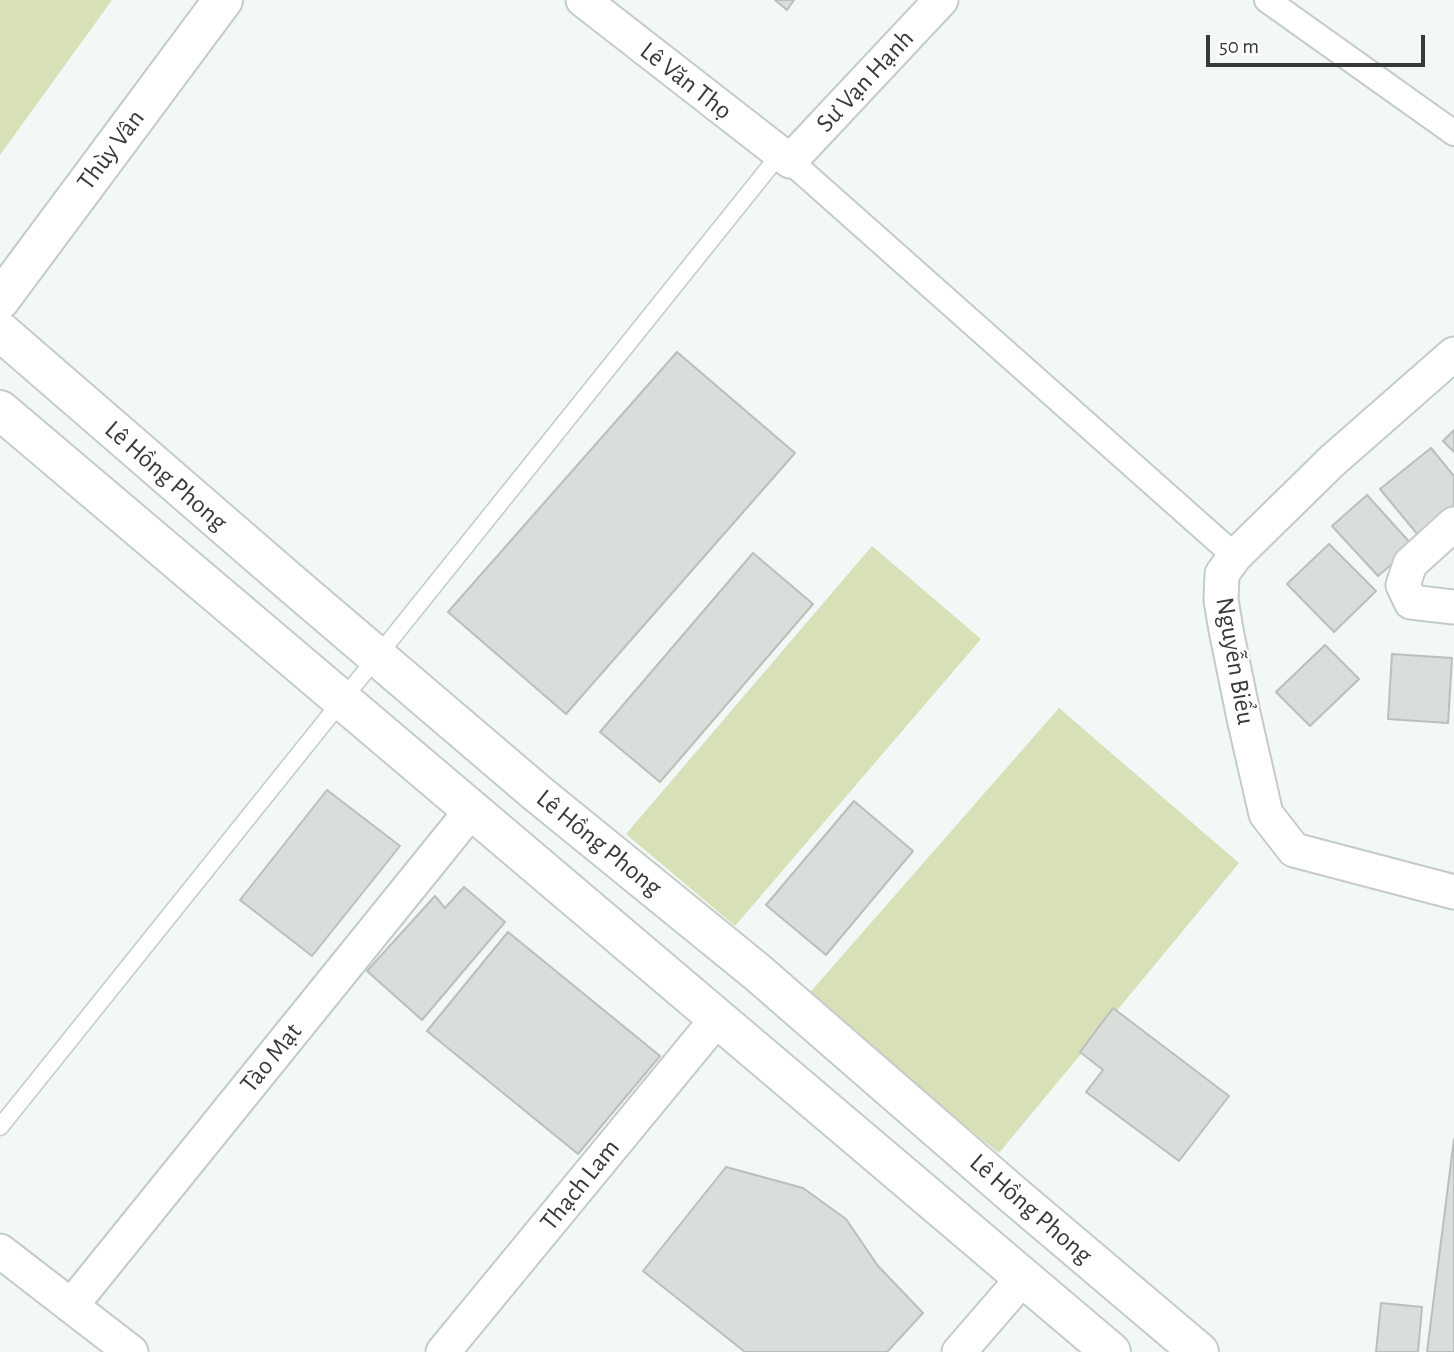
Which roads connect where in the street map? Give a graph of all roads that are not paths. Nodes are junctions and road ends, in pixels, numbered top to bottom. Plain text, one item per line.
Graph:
1 (223, 0) edge
2 (583, 0) edge
3 (941, 0) edge
4 (1267, 0) edge
5 (1454, 133) edge
6 (785, 158) junction
7 (0, 300) edge
8 (0, 331) edge
9 (1454, 354) edge
10 (0, 410) edge
11 (1454, 524) edge
12 (1235, 556) junction
13 (292, 584) junction
14 (1454, 607) edge
15 (257, 628) junction
16 (377, 657) junction
17 (342, 700) junction
18 (537, 793) junction
19 (485, 822) junction
20 (1454, 892) edge
21 (757, 972) junction
22 (717, 1019) junction
23 (0, 1127) edge
24 (1010, 1192) junction
25 (971, 1235) junction
26 (0, 1251) edge
27 (1023, 1278) junction
28 (71, 1306) junction
29 (131, 1352) edge
30 (443, 1352) edge
31 (959, 1352) edge
32 (1111, 1352) edge
33 (1199, 1352) edge

1 - 7 main road, Thùy Vân
2 - 6 street, Lê Văn Thọ
3 - 6 street, Sư Vạn Hạnh
4 - 5 street
6 - 12 street
6 - 16 lane
8 - 13 main road, Lê Hồng Phong
9 - 12 street, Nguyễn Biểu
10 - 15 main road
11 - 14 street
12 - 20 street, Nguyễn Biểu
13 - 15 main road
13 - 16 main road, Lê Hồng Phong
15 - 17 main road
16 - 17 lane
16 - 18 main road, Lê Hồng Phong
17 - 19 main road
17 - 23 lane
18 - 19 main road
18 - 21 main road, Lê Hồng Phong
19 - 22 main road
19 - 28 street, Tào Mạt
21 - 22 main road
21 - 24 main road, Lê Hồng Phong
22 - 25 main road
22 - 30 street, Thạch Lam
24 - 25 main road
24 - 33 main road, Lê Hồng Phong
25 - 27 main road
26 - 28 street
27 - 31 street
27 - 32 main road
28 - 29 street

